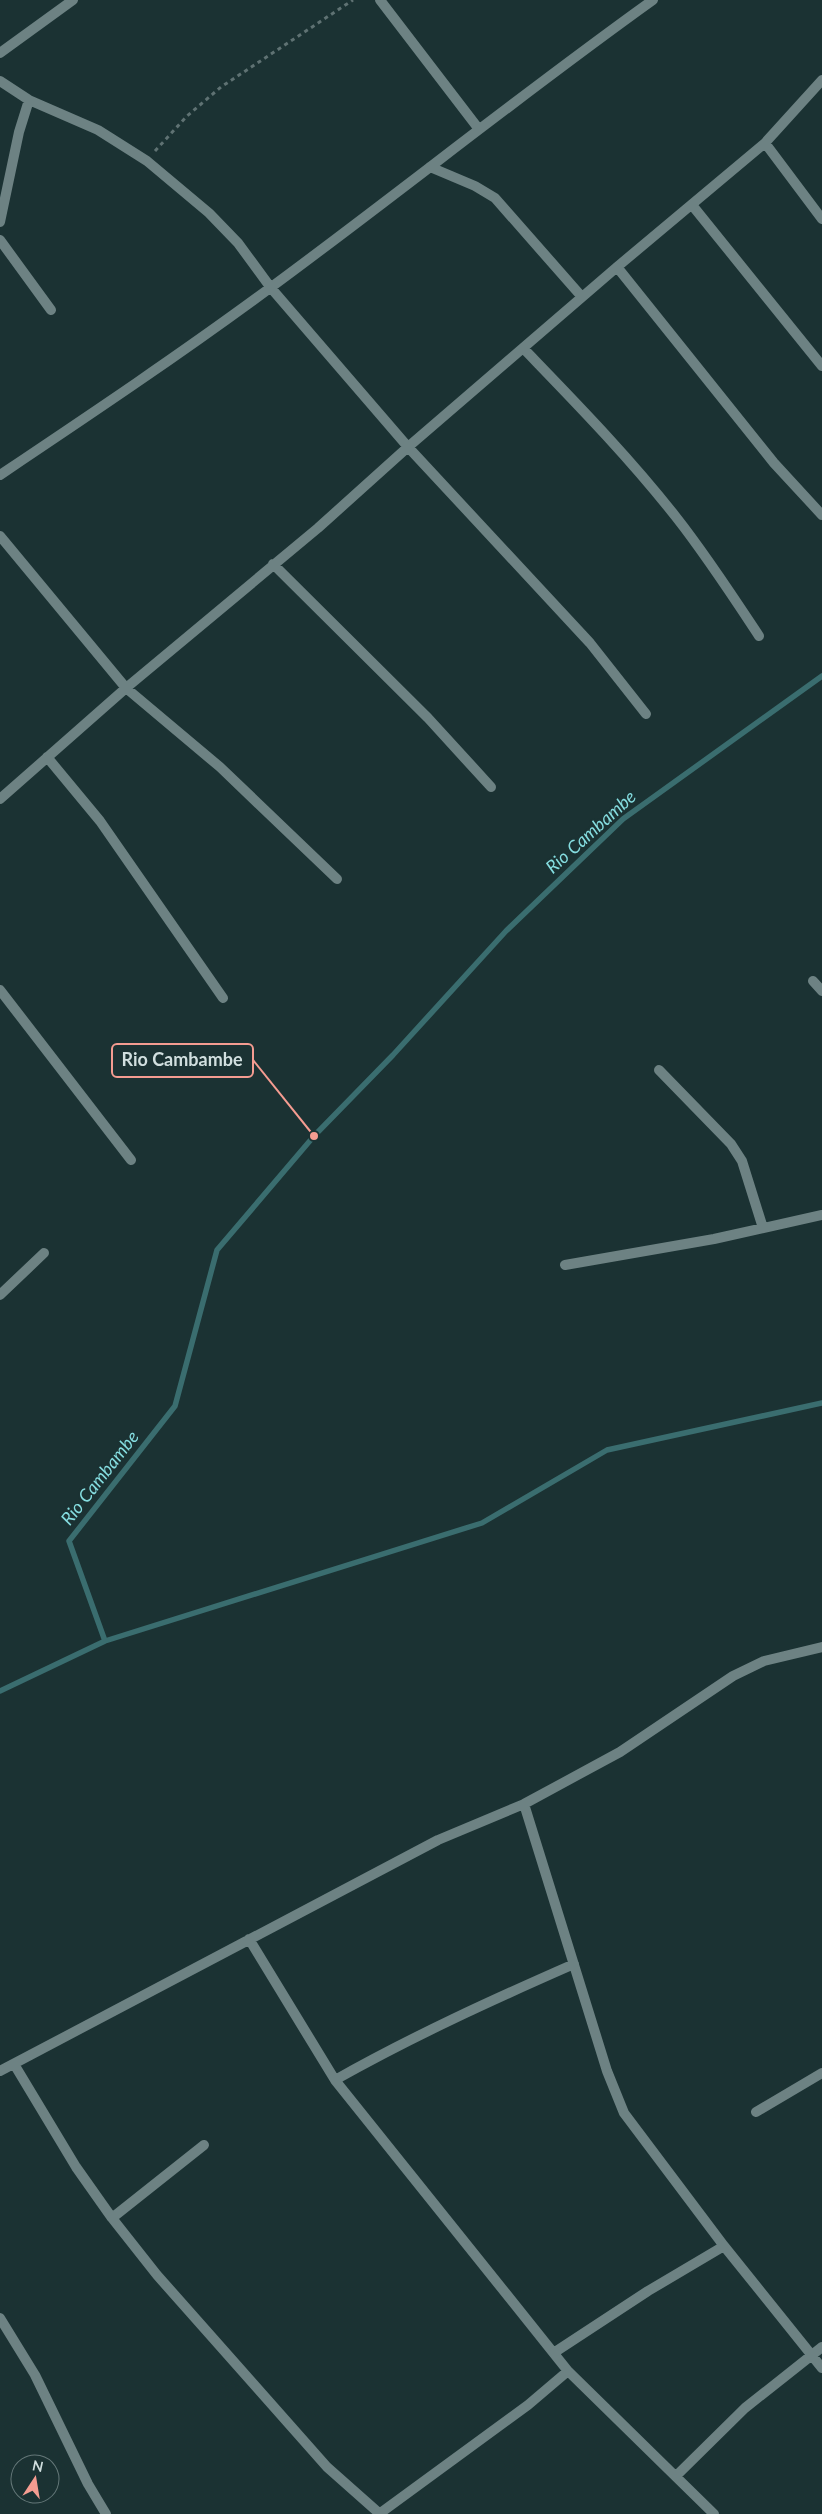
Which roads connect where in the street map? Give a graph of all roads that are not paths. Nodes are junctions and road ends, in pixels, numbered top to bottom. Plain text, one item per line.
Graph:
1 (73, 0) edge
2 (380, 0) edge
3 (653, 0) edge
4 (0, 53) edge
5 (822, 80) edge
6 (0, 81) edge
7 (29, 100) junction
8 (478, 128) junction
9 (765, 143) junction
10 (430, 167) junction
11 (692, 205) junction
12 (822, 219) edge
13 (0, 222) edge
14 (0, 240) edge
15 (617, 267) junction
16 (271, 288) junction
17 (582, 297) junction
18 (51, 310) dead end
19 (524, 348) junction
20 (822, 366) edge
21 (408, 447) junction
22 (0, 475) edge
23 (822, 514) edge
24 (0, 536) edge
25 (273, 564) junction
26 (758, 636) dead end
27 (126, 688) junction
28 (646, 714) dead end
29 (47, 757) junction
30 (491, 787) dead end
31 (0, 799) edge
32 (337, 879) dead end
33 (813, 980) dead end
34 (0, 990) edge
35 (822, 991) edge
36 (223, 998) dead end
37 (658, 1070) dead end
38 (131, 1160) dead end
39 (822, 1215) edge
40 (763, 1228) junction
41 (44, 1253) dead end
42 (565, 1265) dead end
43 (2, 1289) edge
44 (822, 1647) edge
45 (524, 1804) junction
46 (249, 1939) junction
47 (574, 1964) junction
48 (14, 2064) junction
49 (0, 2072) edge
50 (822, 2073) edge
51 (335, 2080) junction
52 (756, 2112) dead end
53 (204, 2145) dead end
54 (112, 2218) junction
55 (724, 2246) junction
56 (0, 2318) edge
57 (822, 2347) edge
58 (555, 2352) junction
59 (811, 2356) junction
60 (822, 2368) edge
61 (568, 2371) junction
62 (676, 2476) junction
63 (106, 2514) edge
64 (379, 2514) edge
65 (714, 2514) edge

1 - 4 street
2 - 8 street
3 - 8 street
5 - 9 street
6 - 7 street
7 - 13 street
7 - 16 street
8 - 10 street
9 - 11 street
9 - 12 street
10 - 16 street
10 - 17 street
11 - 15 street
11 - 20 street
14 - 18 street
15 - 17 street
15 - 23 street
16 - 21 street
16 - 22 street
17 - 19 street
19 - 21 street
19 - 26 street
21 - 25 street
21 - 28 street
24 - 27 street
25 - 27 street
25 - 30 street
27 - 29 street
27 - 32 street
29 - 31 street
29 - 36 street
33 - 35 street
34 - 38 street
37 - 40 street
39 - 40 street
40 - 42 street
41 - 43 street
44 - 45 street
45 - 46 street
45 - 47 street
46 - 48 street
46 - 51 street
47 - 51 street
47 - 55 street
48 - 49 street
48 - 54 street
50 - 52 street
51 - 58 street
53 - 54 street
54 - 64 street
55 - 58 street
55 - 59 street
56 - 63 street
57 - 59 street
58 - 61 street
59 - 60 street
59 - 62 street
61 - 62 street
61 - 64 street
62 - 65 street

